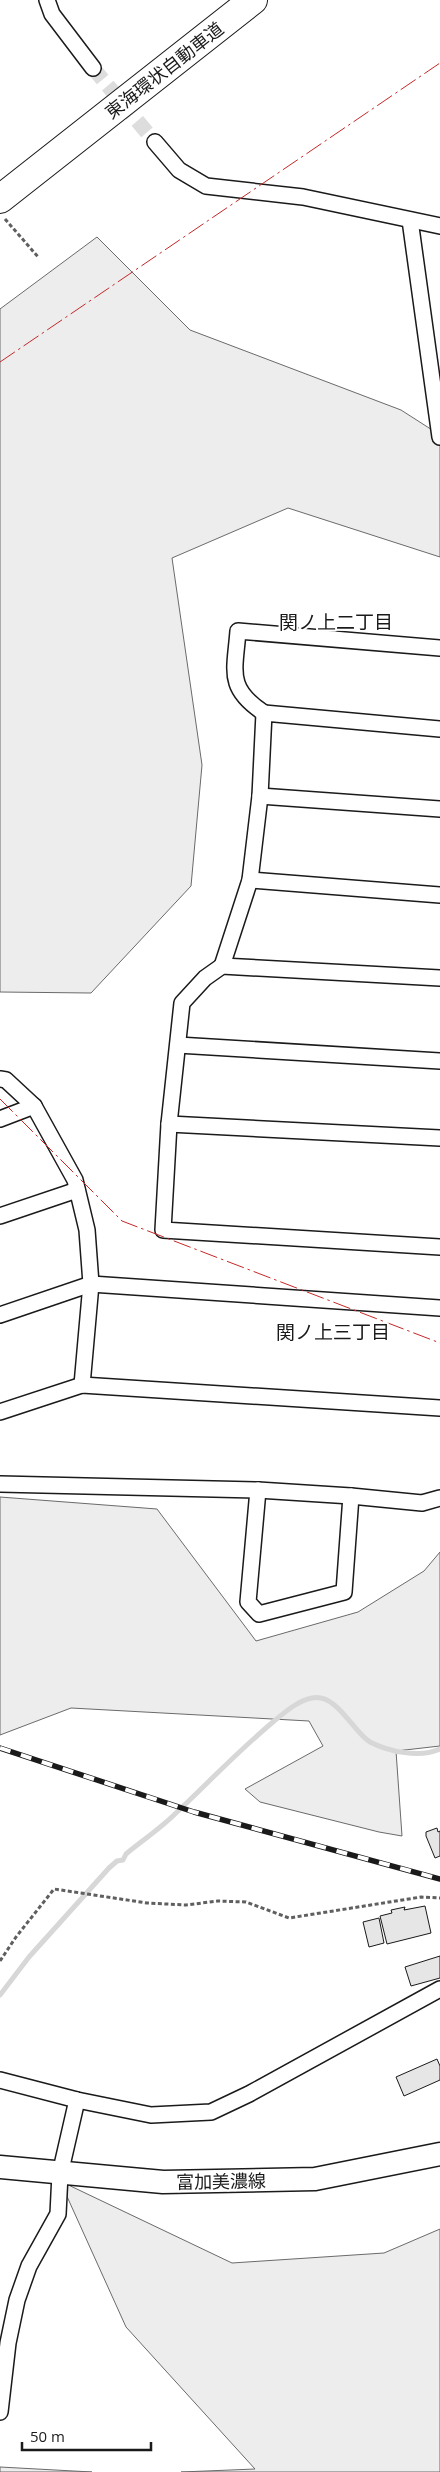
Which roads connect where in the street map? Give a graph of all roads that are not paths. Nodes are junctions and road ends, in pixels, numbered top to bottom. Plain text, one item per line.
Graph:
1 (47, 0) edge
2 (226, 0) edge
3 (253, 0) edge
4 (93, 68) tunnel mouth
5 (74, 140) junction
6 (155, 142) tunnel mouth
7 (0, 199) edge
8 (410, 220) junction
9 (440, 226) edge
10 (440, 437) edge
11 (440, 648) edge
12 (264, 713) junction
13 (440, 729) edge
14 (260, 796) junction
15 (440, 809) edge
16 (250, 880) junction
17 (440, 895) edge
18 (222, 966) junction
19 (440, 978) edge
20 (178, 1045) junction
21 (440, 1061) edge
22 (0, 1080) edge
23 (34, 1106) junction
24 (0, 1119) edge
25 (169, 1124) junction
26 (440, 1138) edge
27 (77, 1190) junction
28 (0, 1216) edge
29 (440, 1247) edge
30 (91, 1284) junction
31 (440, 1308) edge
32 (0, 1314) edge
33 (82, 1385) junction
34 (440, 1408) edge
35 (0, 1412) edge
36 (0, 1484) edge
37 (258, 1490) junction
38 (351, 1496) junction
39 (440, 1498) edge
40 (440, 1989) edge
41 (0, 2080) edge
42 (77, 2100) junction
43 (440, 2154) edge
44 (0, 2167) edge
45 (60, 2174) junction
46 (0, 2412) edge

1 - 4 street
2 - 5 highway, 東海環状自動車道
3 - 5 highway, 東海環状自動車道
5 - 7 highway, 東海環状自動車道
6 - 8 street
8 - 9 street
8 - 10 street
11 - 12 street
12 - 13 street
12 - 14 street
14 - 15 street
14 - 16 street
16 - 17 street
16 - 18 street
18 - 19 street
18 - 20 street
20 - 21 street
20 - 25 street
22 - 23 street
23 - 24 street
23 - 27 street
25 - 26 street
25 - 29 street
27 - 28 street
27 - 30 street
30 - 31 street
30 - 32 street
30 - 33 street
33 - 34 street
33 - 35 street
36 - 37 street
37 - 38 street
37 - 38 street
38 - 39 street
40 - 42 street
41 - 42 street
42 - 45 street
43 - 45 main road, 富加美濃線
44 - 45 main road, 富加美濃線
45 - 46 street

